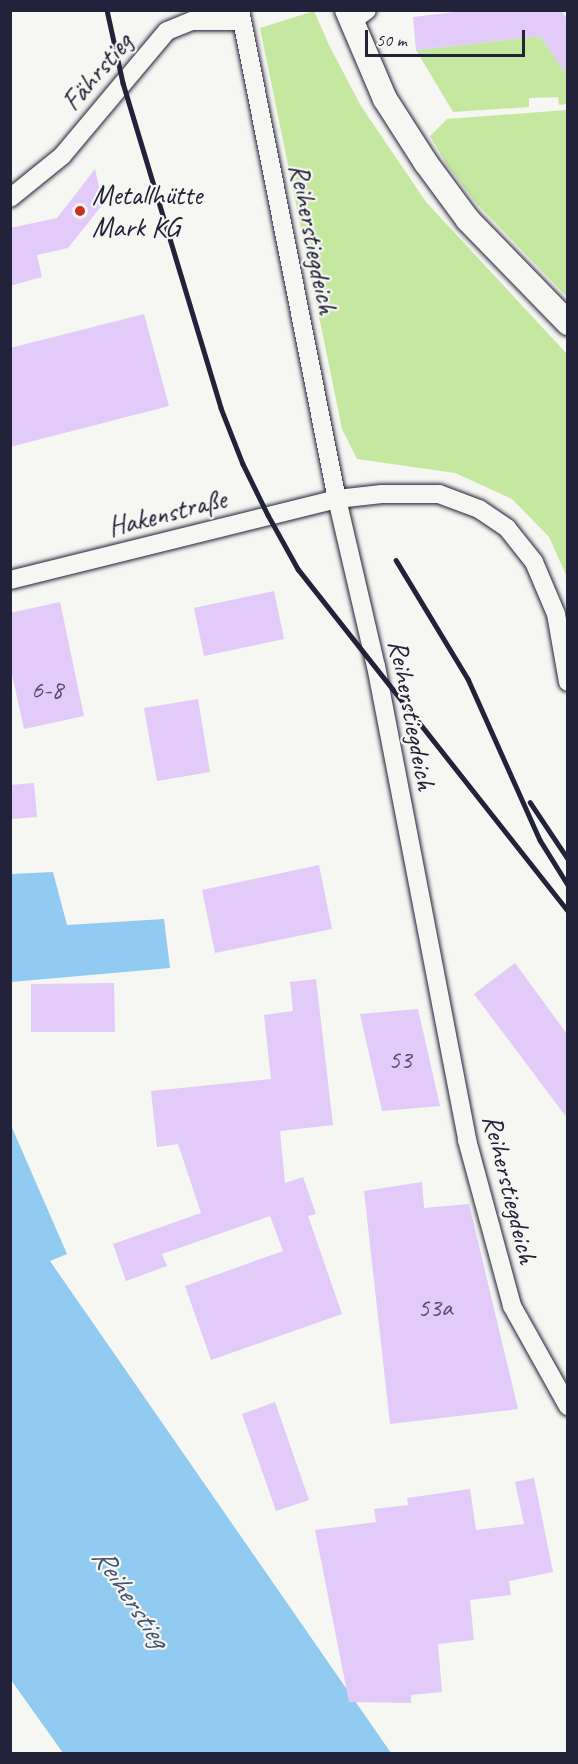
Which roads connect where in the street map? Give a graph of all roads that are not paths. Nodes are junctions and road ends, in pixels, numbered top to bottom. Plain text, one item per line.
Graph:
1 (355, 14) edge
2 (241, 16) edge
3 (10, 198) edge
4 (567, 323) edge
5 (337, 499) junction
6 (10, 580) edge
7 (567, 682) edge
8 (567, 1406) edge

1 - 4 main road
2 - 3 street, Fährstieg
2 - 5 street, Reiherstiegdeich
5 - 6 street, Hakenstraße
5 - 7 street, Hakenstraße
5 - 8 street, Reiherstiegdeich

